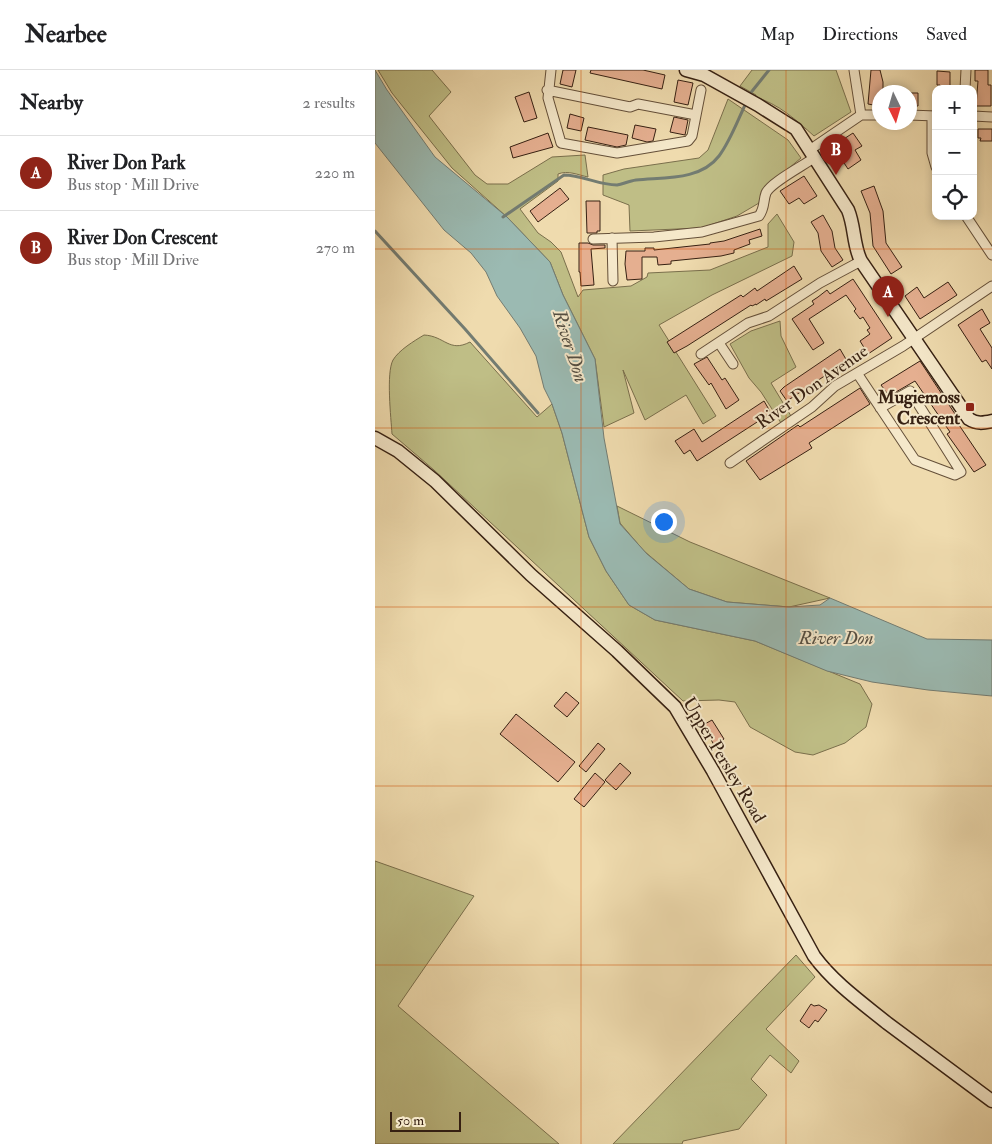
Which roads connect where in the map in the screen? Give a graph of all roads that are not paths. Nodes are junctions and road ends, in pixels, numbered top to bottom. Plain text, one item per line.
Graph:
1 (551, 70) edge
2 (686, 70) edge
3 (854, 70) edge
4 (966, 70) edge
5 (965, 85) edge
6 (547, 90) junction
7 (701, 90) dead end
8 (696, 115) junction
9 (861, 115) junction
10 (872, 115) edge
11 (917, 115) edge
12 (932, 116) edge
13 (977, 116) edge
14 (992, 117) edge
15 (813, 153) junction
16 (969, 220) edge
17 (612, 238) junction
18 (593, 239) dead end
19 (992, 255) edge
20 (861, 261) junction
21 (613, 281) dead end
22 (992, 286) edge
23 (912, 339) junction
24 (719, 343) junction
25 (701, 354) dead end
26 (733, 364) dead end
27 (857, 373) junction
28 (880, 408) junction
29 (992, 421) edge
30 (375, 438) edge
31 (730, 463) dead end
32 (992, 1101) edge

1 - 6 street
2 - 15 street
3 - 9 street
4 - 5 street
6 - 8 street
6 - 8 street
7 - 8 street
9 - 10 street
9 - 15 street
11 - 12 street
13 - 14 street
15 - 17 street
15 - 20 street
16 - 19 street
17 - 18 street
17 - 21 street
20 - 23 street
20 - 24 street
22 - 23 street
23 - 27 street, River Don Avenue
23 - 29 street
24 - 25 street
24 - 26 street
27 - 28 street
27 - 31 street, River Don Avenue
28 - 28 street
30 - 32 street, Upper Persley Road

